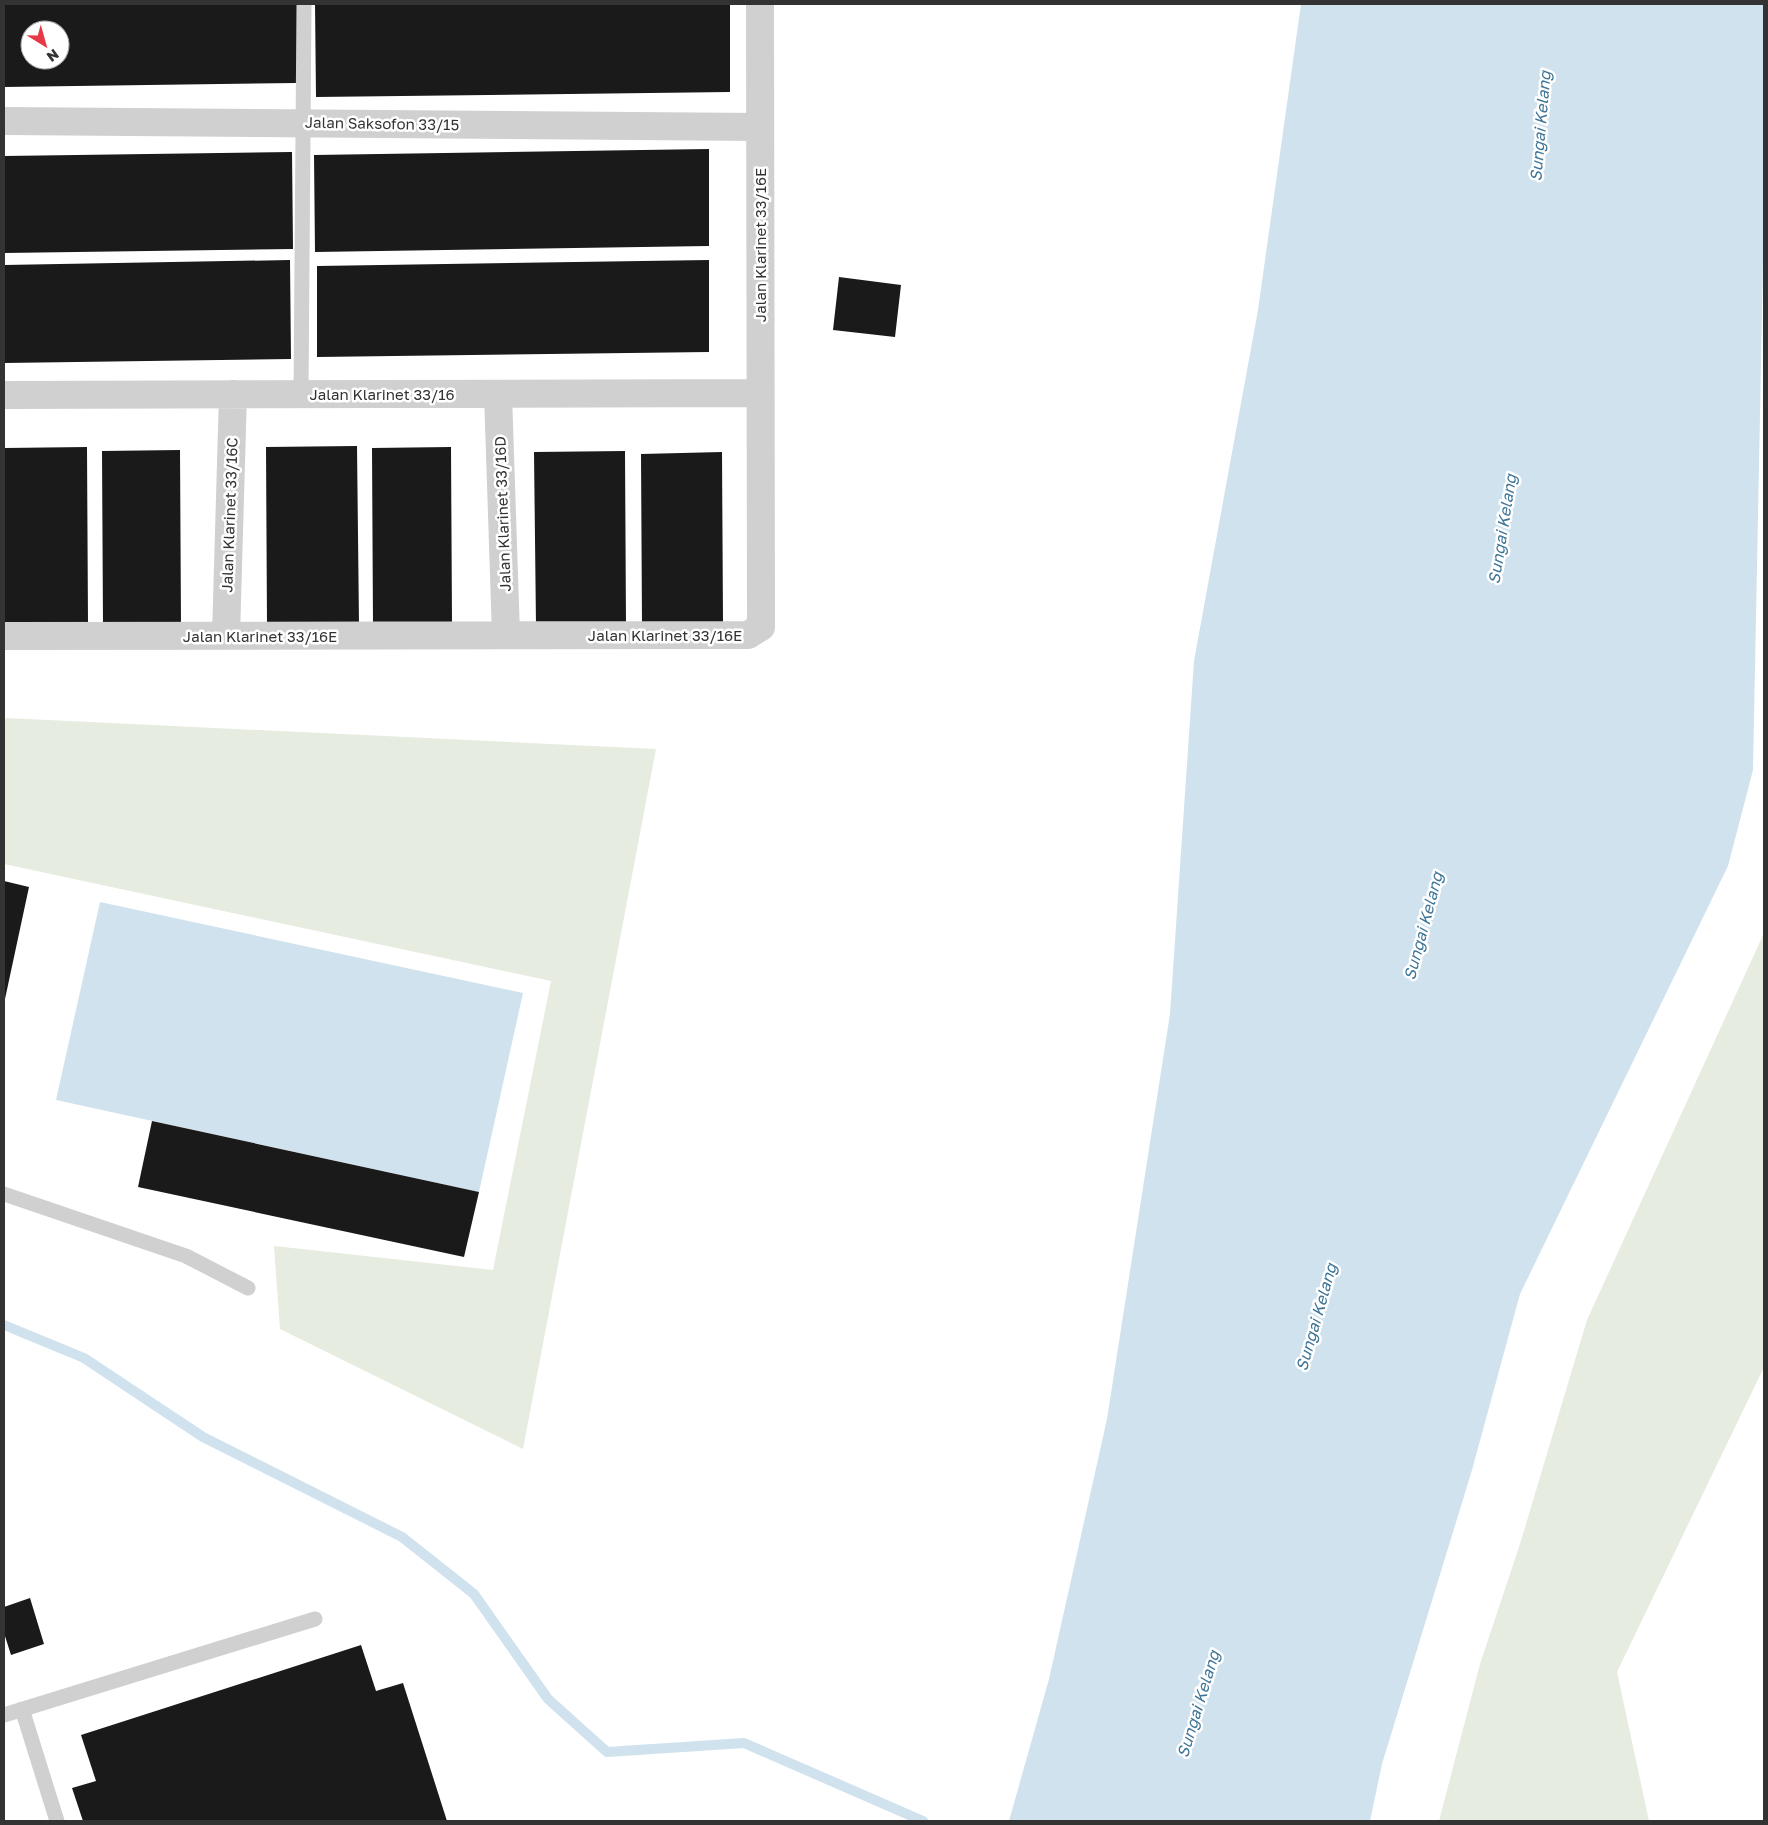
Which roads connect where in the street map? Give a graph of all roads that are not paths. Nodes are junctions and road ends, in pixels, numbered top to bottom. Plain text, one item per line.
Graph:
1 (304, 4) edge
2 (760, 4) edge
3 (4, 121) edge
4 (304, 123) junction
5 (760, 127) junction
6 (760, 393) junction
7 (232, 394) junction
8 (301, 394) junction
9 (498, 394) junction
10 (4, 395) edge
11 (506, 635) junction
12 (4, 636) edge
13 (226, 636) junction
14 (4, 1194) edge
15 (248, 1288) dead end
16 (315, 1619) dead end
17 (22, 1709) junction
18 (4, 1715) edge
19 (57, 1821) edge

1 - 4 lane
2 - 5 street, Jalan Klarinet 33/16E
3 - 4 street, Jalan Saksofon 33/15
4 - 5 street, Jalan Saksofon 33/15
4 - 8 lane
5 - 6 street, Jalan Klarinet 33/16E
6 - 9 street, Jalan Klarinet 33/16
6 - 11 street, Jalan Klarinet 33/16E
7 - 8 street, Jalan Klarinet 33/16
7 - 10 street, Jalan Klarinet 33/16
7 - 13 street, Jalan Klarinet 33/16C
8 - 9 street, Jalan Klarinet 33/16
9 - 11 street, Jalan Klarinet 33/16D
11 - 13 street, Jalan Klarinet 33/16E
12 - 13 street, Jalan Klarinet 33/16E
14 - 15 lane
16 - 17 lane
17 - 18 lane
17 - 19 lane

